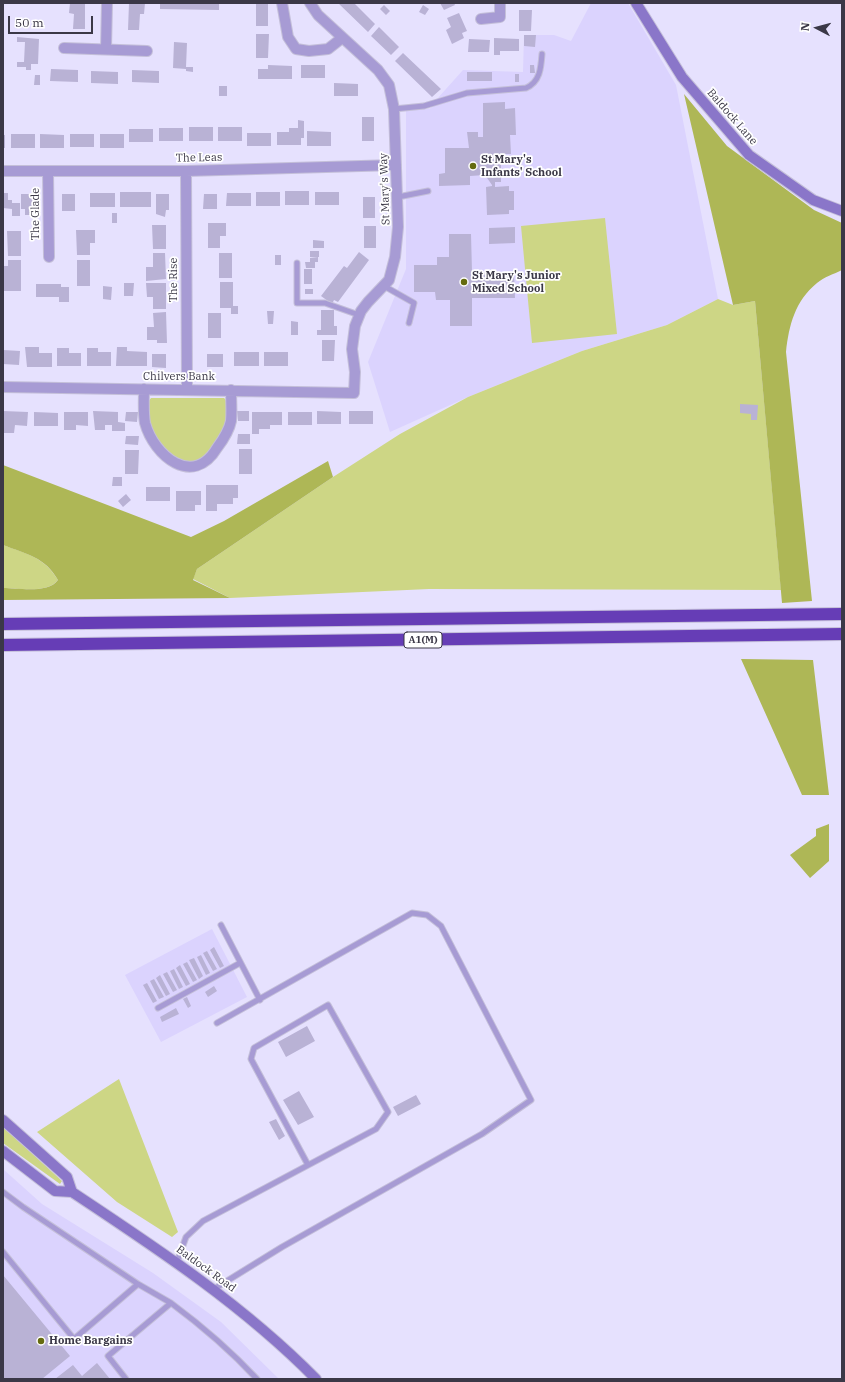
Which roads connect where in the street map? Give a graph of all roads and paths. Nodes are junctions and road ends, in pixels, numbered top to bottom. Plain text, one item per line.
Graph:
1 (107, 3) edge
2 (282, 3) edge
3 (310, 3) edge
4 (500, 3) edge
5 (636, 3) edge
6 (481, 19) dead end
7 (342, 38) junction
8 (64, 48) dead end
9 (106, 49) junction
10 (148, 51) dead end
11 (542, 54) dead end
12 (394, 109) junction
13 (396, 166) junction
14 (48, 171) junction
15 (186, 171) junction
16 (3, 172) edge
17 (428, 191) dead end
18 (398, 197) junction
19 (842, 211) edge
20 (49, 257) dead end
21 (297, 263) dead end
22 (384, 286) junction
23 (359, 316) junction
24 (409, 323) dead end
25 (3, 387) edge
26 (144, 389) junction
27 (187, 389) junction
28 (231, 390) junction
29 (354, 393) joint
30 (842, 614) edge
31 (3, 624) edge
32 (842, 634) edge
33 (3, 645) edge
34 (220, 924) dead end
35 (240, 963) junction
36 (260, 1000) junction
37 (158, 1008) dead end
38 (217, 1023) dead end
39 (3, 1120) edge
40 (3, 1151) edge
41 (308, 1165) junction
42 (3, 1192) edge
43 (72, 1192) junction
44 (3, 1252) edge
45 (177, 1262) junction
46 (138, 1284) junction
47 (214, 1289) junction
48 (171, 1303) junction
49 (126, 1379) edge
50 (257, 1379) edge
51 (316, 1379) edge

1 - 9 street
2 - 7 street
3 - 7 street, St Mary's Way
4 - 6 street
5 - 19 main road, Baldock Lane
7 - 12 street, St Mary's Way
8 - 9 street
9 - 10 street
11 - 12 lane
12 - 13 street, St Mary's Way
13 - 15 street, The Leas
13 - 18 street, St Mary's Way
14 - 15 street, The Leas
14 - 16 street, The Leas
14 - 20 street, The Glade
15 - 27 street, The Rise
17 - 18 lane
18 - 22 street, St Mary's Way
21 - 23 lane
22 - 23 street, St Mary's Way
22 - 24 lane
23 - 29 street, St Mary's Way
25 - 26 street, Chilvers Bank
26 - 27 street, Chilvers Bank
26 - 28 street
27 - 28 street, Chilvers Bank
28 - 29 street, Chilvers Bank
30 - 31 highway, A1(M)
32 - 33 highway, A1(M)
34 - 35 lane
35 - 36 lane
35 - 37 lane
36 - 38 lane
36 - 47 lane
39 - 43 main road
40 - 43 main road, Baldock Road
41 - 41 lane
41 - 45 lane
42 - 46 lane
43 - 45 main road, Baldock Road
44 - 46 lane
45 - 47 main road, Baldock Road
46 - 48 lane
47 - 51 main road, Baldock Road
48 - 49 lane
48 - 50 lane

